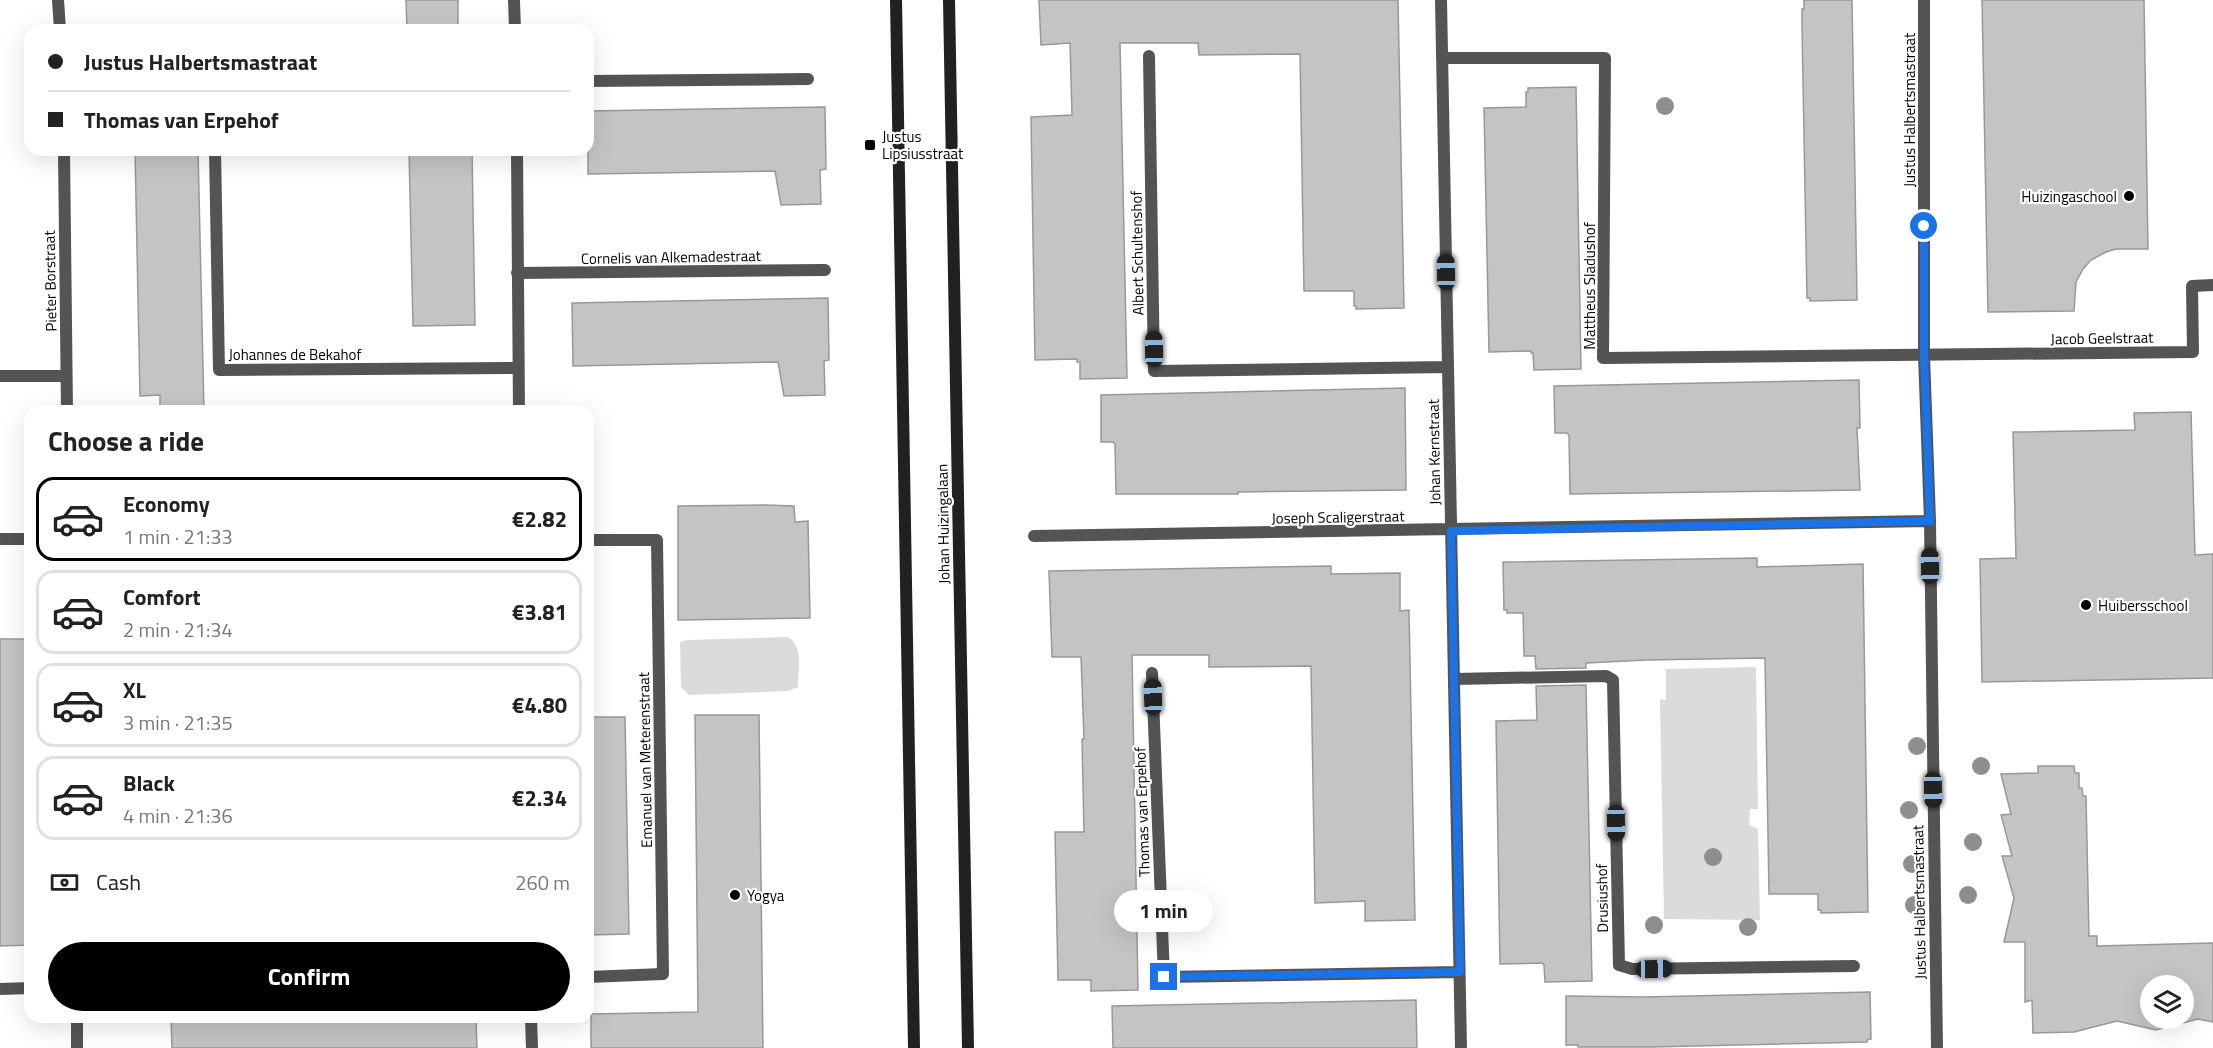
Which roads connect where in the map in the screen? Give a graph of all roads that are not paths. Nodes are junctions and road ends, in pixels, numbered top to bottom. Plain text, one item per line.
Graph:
1 (58, 0) edge
2 (514, 0) edge
3 (896, 0) edge
4 (949, 0) edge
5 (1441, 0) edge
6 (1924, 0) edge
7 (60, 24) edge
8 (515, 24) edge
9 (1149, 56) dead end
10 (1442, 58) junction
11 (808, 78) dead end
12 (594, 81) edge
13 (64, 156) edge
14 (215, 156) edge
15 (517, 156) edge
16 (825, 270) dead end
17 (517, 273) junction
18 (2213, 285) edge
19 (1924, 355) junction
20 (1448, 367) junction
21 (518, 368) junction
22 (0, 376) edge
23 (66, 376) junction
24 (67, 405) edge
25 (519, 405) edge
26 (1930, 521) junction
27 (1451, 531) junction
28 (1034, 536) dead end
29 (0, 539) edge
30 (24, 539) edge
31 (594, 540) edge
32 (1152, 674) dead end
33 (1455, 679) junction
34 (1854, 966) dead end
35 (1460, 972) junction
36 (594, 977) edge
37 (24, 988) edge
38 (0, 989) edge
39 (77, 1023) edge
40 (531, 1023) edge
41 (78, 1048) edge
42 (532, 1048) edge
43 (914, 1048) edge
44 (968, 1048) edge
45 (1461, 1048) edge
46 (1937, 1048) edge

1 - 7 street
2 - 8 street
3 - 43 main road
4 - 44 main road, Johan Huizingalaan
5 - 10 street, Johan Kernstraat
6 - 19 street, Justus Halbertsmastraat
9 - 20 street, Albert Schultenshof
10 - 19 street, Mattheus Sladushof
10 - 20 street, Johan Kernstraat
11 - 12 street
13 - 23 street, Pieter Borstraat
14 - 21 street, Johannes de Bekahof
15 - 17 street
16 - 17 street, Cornelis van Alkemadestraat
17 - 21 street
18 - 19 street, Jacob Geelstraat
19 - 26 street, Justus Halbertsmastraat
20 - 27 street, Johan Kernstraat
21 - 25 street
22 - 23 street
23 - 24 street, Pieter Borstraat
26 - 27 street, Joseph Scaligerstraat
26 - 46 street, Justus Halbertsmastraat
27 - 28 street, Joseph Scaligerstraat
27 - 33 street, Johan Kernstraat
29 - 30 street
31 - 36 street, Emanuel van Meterenstraat
32 - 35 street, Thomas van Erpehof
33 - 34 street, Drusiushof
33 - 35 street, Johan Kernstraat
35 - 45 street, Johan Kernstraat
37 - 38 street
39 - 41 street
40 - 42 street

